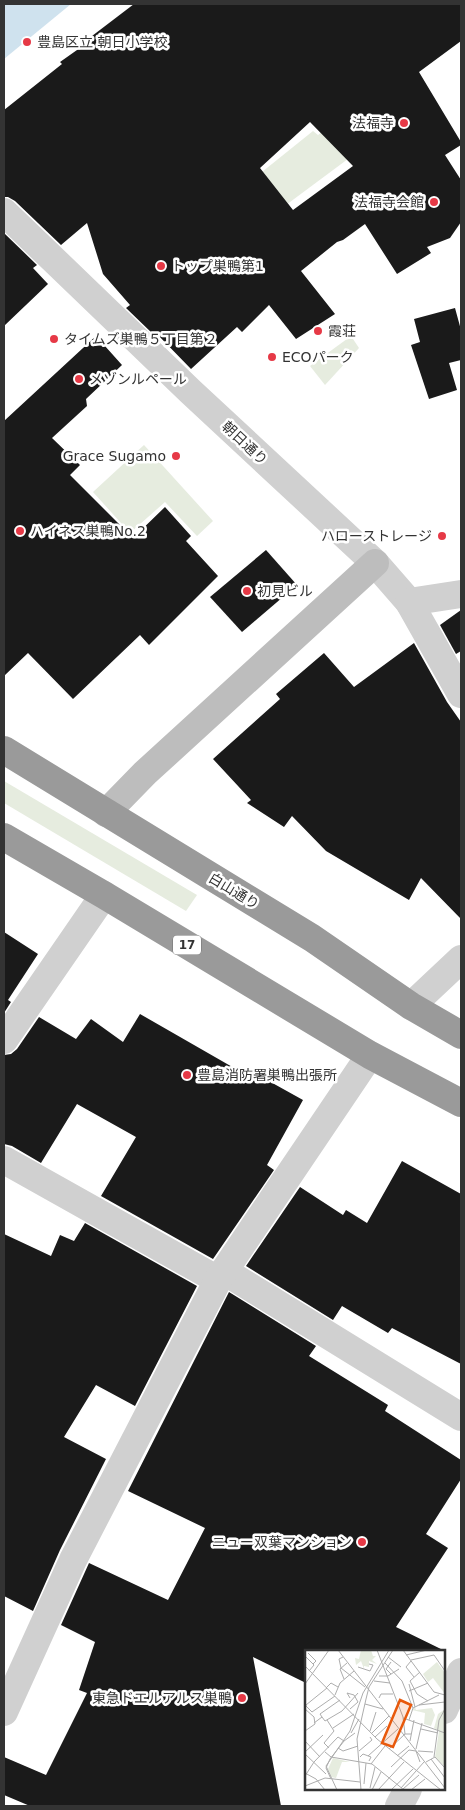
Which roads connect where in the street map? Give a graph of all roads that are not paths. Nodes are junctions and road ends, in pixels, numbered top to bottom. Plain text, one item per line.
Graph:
1 (4, 212) edge
2 (376, 563) junction
3 (461, 594) edge
4 (409, 602) junction
5 (461, 694) edge
6 (4, 750) edge
7 (106, 813) junction
8 (4, 837) edge
9 (104, 895) junction
10 (461, 959) edge
11 (412, 1006) junction
12 (461, 1035) edge
13 (4, 1040) edge
14 (370, 1055) junction
15 (461, 1103) edge
16 (4, 1160) edge
17 (221, 1276) junction
18 (461, 1417) edge
19 (461, 1672) edge
20 (445, 1708) edge
21 (4, 1712) edge
22 (408, 1790) edge
23 (400, 1806) edge

1 - 2 street, 朝日通り
2 - 4 street, 朝日通り
2 - 7 street
3 - 4 street
4 - 5 street, 朝日通り
6 - 7 highway, 白山通り
7 - 11 highway, 白山通り
8 - 9 highway, 17
9 - 13 street
9 - 14 highway, 17
10 - 11 street
11 - 12 highway, 白山通り
14 - 15 highway, 17
14 - 17 street
16 - 17 street
17 - 18 street
17 - 21 street
19 - 20 street
22 - 23 street

